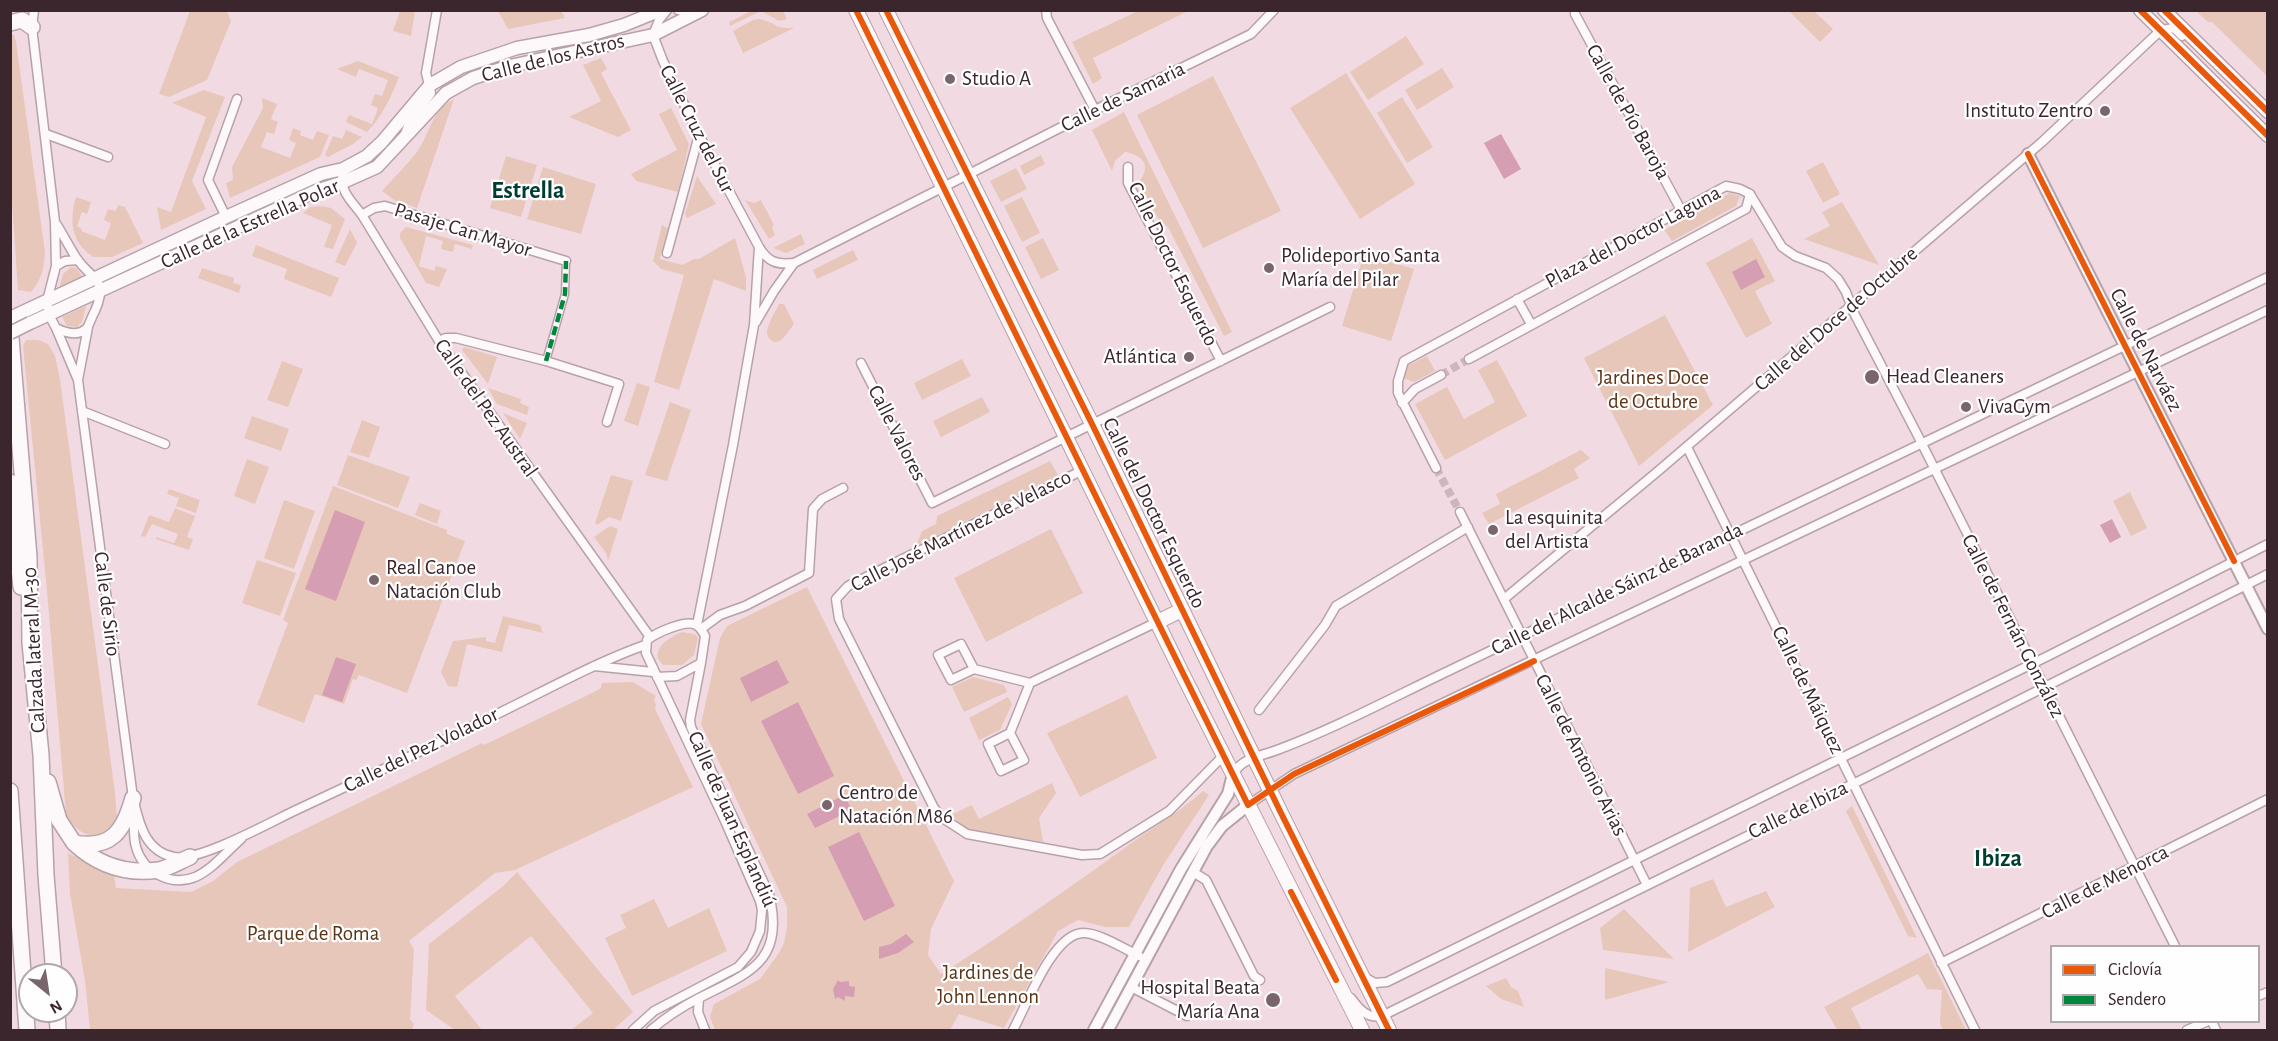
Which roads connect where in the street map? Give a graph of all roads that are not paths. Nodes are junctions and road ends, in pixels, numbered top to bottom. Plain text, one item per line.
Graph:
1 (34, 10) edge
2 (437, 10) edge
3 (661, 10) edge
4 (667, 10) edge
5 (678, 10) edge
6 (856, 10) edge
7 (886, 10) edge
8 (1047, 10) edge
9 (1274, 10) edge
10 (2140, 10) edge
11 (2164, 10) edge
12 (700, 12) edge
13 (1575, 14) dead end
14 (10, 23) edge
15 (33, 27) junction
16 (2161, 30) junction
17 (653, 34) junction
18 (2225, 70) junction
19 (430, 85) junction
20 (237, 99) dead end
21 (1095, 110) junction
22 (2268, 112) edge
23 (46, 134) junction
24 (699, 135) junction
25 (2268, 136) edge
26 (404, 137) junction
27 (2028, 154) junction
28 (108, 157) dead end
29 (1128, 167) dead end
30 (343, 169) junction
31 (967, 176) junction
32 (341, 183) junction
33 (944, 188) junction
34 (1750, 194) junction
35 (1681, 210) junction
36 (362, 215) junction
37 (226, 217) junction
38 (55, 222) junction
39 (759, 247) junction
40 (667, 253) dead end
41 (78, 260) junction
42 (566, 261) joint
43 (795, 263) junction
44 (56, 266) junction
45 (95, 278) junction
46 (2268, 278) edge
47 (100, 292) junction
48 (1517, 299) junction
49 (46, 301) junction
50 (1850, 306) junction
51 (1330, 307) dead end
52 (2268, 310) edge
53 (49, 315) junction
54 (29, 317) junction
55 (10, 318) edge
56 (1531, 324) junction
57 (754, 325) junction
58 (10, 326) edge
59 (88, 327) junction
60 (56, 328) junction
61 (10, 333) edge
62 (439, 341) junction
63 (2125, 345) junction
64 (1469, 358) tunnel mouth
65 (546, 361) junction
66 (1221, 361) junction
67 (861, 363) dead end
68 (2139, 372) junction
69 (1441, 375) tunnel mouth
70 (78, 380) junction
71 (1402, 403) junction
72 (82, 411) junction
73 (607, 422) dead end
74 (1092, 424) junction
75 (1066, 437) junction
76 (1920, 442) junction
77 (165, 444) dead end
78 (1687, 447) junction
79 (1436, 468) tunnel mouth
80 (1933, 469) junction
81 (1083, 470) junction
82 (10, 482) edge
83 (843, 488) dead end
84 (932, 503) joint
85 (1460, 512) tunnel mouth
86 (1468, 527) junction
87 (1731, 534) junction
88 (2268, 544) edge
89 (1744, 561) junction
90 (2234, 561) junction
91 (2268, 574) edge
92 (2245, 585) junction
93 (1504, 599) junction
94 (1182, 610) junction
95 (1157, 622) junction
96 (699, 627) junction
97 (2268, 629) edge
98 (1521, 635) junction
99 (648, 641) junction
100 (30, 643) junction
101 (1534, 661) junction
102 (701, 663) junction
103 (2032, 663) junction
104 (594, 666) junction
105 (974, 669) junction
106 (655, 674) junction
107 (1030, 683) junction
108 (2044, 686) junction
109 (1259, 710) dead end
110 (1010, 733) junction
111 (41, 755) junction
112 (1224, 755) junction
113 (1840, 757) junction
114 (1254, 758) junction
115 (1233, 774) junction
116 (1853, 783) junction
117 (10, 790) edge
118 (1270, 790) junction
119 (133, 798) junction
120 (2268, 799) edge
121 (1248, 805) junction
122 (248, 833) junction
123 (74, 843) junction
124 (190, 857) junction
125 (1634, 860) junction
126 (2136, 866) junction
127 (151, 870) junction
128 (1193, 872) junction
129 (1647, 885) junction
130 (2175, 945) edge
131 (1141, 955) junction
132 (53, 963) edge
133 (1941, 963) junction
134 (1360, 974) junction
135 (1260, 980) dead end
136 (1336, 980) junction
137 (1131, 987) junction
138 (676, 998) junction
139 (699, 998) junction
140 (688, 1004) junction
141 (698, 1012) junction
142 (1382, 1016) junction
143 (1187, 1017) dead end
144 (2204, 1023) edge
145 (27, 1030) edge
146 (633, 1030) edge
147 (651, 1030) edge
148 (705, 1030) edge
149 (1013, 1030) edge
150 (1094, 1030) edge
151 (1108, 1030) edge
152 (1362, 1030) edge
153 (1389, 1030) edge
154 (1975, 1030) edge
155 (2187, 1030) edge

1 - 15 street, Calle de Sirio
2 - 19 street
3 - 19 main road, Calle de los Astros
4 - 17 street
5 - 12 street
6 - 33 main road
7 - 31 main road, Calle del Doctor Esquerdo
8 - 21 street
9 - 21 street, Calle de Samaria
10 - 16 main road
11 - 18 main road
12 - 17 main road, Calle de los Astros
13 - 35 street, Calle de Pío Baroja
14 - 15 highway
15 - 23 street, Calle de Sirio
16 - 18 street
16 - 25 main road
16 - 27 street, Calle del Doce de Octubre
17 - 24 street, Calle Cruz del Sur
17 - 26 main road, Calle de los Astros
18 - 22 main road
19 - 26 street, Calle de la Estrella Polar
19 - 30 main road, Calle de la Estrella Polar
20 - 37 street, Calle de la Estrella Polar
21 - 31 street, Calle de Samaria
23 - 28 street
23 - 38 street, Calle de Sirio
24 - 39 street, Calle Cruz del Sur
24 - 40 street
26 - 32 main road, Calle de la Estrella Polar
27 - 50 street, Calle del Doce de Octubre
27 - 63 street, Calle de Narváez
29 - 66 street, Calle Doctor Esquerdo
30 - 32 street
30 - 37 main road, Calle de la Estrella Polar
31 - 33 street, Calle de Samaria
31 - 74 main road, Calle del Doctor Esquerdo
32 - 36 street, Calle del Pez Austral
32 - 47 main road, Calle de la Estrella Polar
33 - 43 street
33 - 75 main road
34 - 35 street, Plaza del Doctor Laguna
34 - 50 street
34 - 56 street, Plaza del Doctor Laguna
35 - 48 street, Plaza del Doctor Laguna
36 - 42 street, Pasaje Can Mayor
36 - 62 street, Calle del Pez Austral
37 - 45 main road, Calle de la Estrella Polar
38 - 41 street, Calle de Sirio
38 - 44 street, Calle de Sirio
39 - 43 street
39 - 57 street
41 - 44 street
41 - 45 street, Calle de Sirio
42 - 65 street
43 - 57 street
44 - 49 street, Calle de Sirio
45 - 47 street, Calle de Sirio
45 - 49 main road, Calle de la Estrella Polar
46 - 63 street, Calle del Alcalde Sáinz de Baranda
47 - 53 main road, Calle de la Estrella Polar
47 - 59 street, Calle de Sirio
48 - 56 street
48 - 71 street, Plaza del Doctor Laguna
49 - 53 street, Calle de Sirio
49 - 54 main road, Calle de la Estrella Polar
50 - 76 street, Calle de Fernán González
50 - 78 street, Calle del Doce de Octubre
51 - 66 street, Calle del Doctor Esquerdo
52 - 68 street, Calle del Alcalde Sáinz de Baranda
53 - 54 main road, Calle de la Estrella Polar
53 - 60 street, Calle de Sirio
54 - 55 main road
54 - 61 main road, bridge
56 - 64 street, Plaza del Doctor Laguna
57 - 96 street
58 - 100 highway, Calzada lateral M-30
59 - 60 street
59 - 70 street, Calle de Sirio
60 - 70 street, Calle de Sirio
62 - 65 street
62 - 99 street, Calle del Pez Austral
63 - 68 street, Calle de Narváez
63 - 76 street, Calle del Alcalde Sáinz de Baranda
65 - 73 street
66 - 74 street, Calle del Doctor Esquerdo
67 - 84 street, Calle Valores
68 - 80 street, Calle del Alcalde Sáinz de Baranda
68 - 90 street, Calle de Narváez
69 - 71 street
70 - 72 street, Calle de Sirio
71 - 79 street
72 - 77 street
72 - 119 street, Calle de Sirio
74 - 75 street, Calle del Doctor Esquerdo
74 - 94 main road, Calle del Doctor Esquerdo
75 - 81 main road
75 - 84 street, Calle del Doctor Esquerdo
76 - 80 street, Calle de Fernán González
76 - 87 street, Calle del Alcalde Sáinz de Baranda
78 - 87 street, Calle de Máiquez
78 - 93 street, Calle del Doce de Octubre
80 - 89 street, Calle del Alcalde Sáinz de Baranda
80 - 103 street, Calle de Fernán González
81 - 95 main road
81 - 112 street, Calle José Martínez de Velasco
82 - 100 highway
83 - 96 street
85 - 86 street, Calle de Antonio Arias
86 - 93 street, Calle de Antonio Arias
86 - 109 street
87 - 89 street, Calle de Máiquez
87 - 98 street, Calle del Alcalde Sáinz de Baranda
88 - 90 street, Calle de Ibiza
89 - 101 street, Calle del Alcalde Sáinz de Baranda
89 - 113 street, Calle de Máiquez
90 - 92 street, Calle de Narváez
90 - 103 street, Calle de Ibiza
91 - 92 street, Calle de Ibiza
92 - 97 street, Calle de Narváez
92 - 108 street, Calle de Ibiza
93 - 98 street, Calle de Antonio Arias
94 - 95 main road
94 - 114 main road, Calle del Doctor Esquerdo
95 - 107 street
95 - 112 main road
96 - 99 street
96 - 102 street
98 - 101 street, Calle de Antonio Arias
98 - 114 street, Calle del Alcalde Sáinz de Baranda
99 - 104 street, Calle del Pez Volador
99 - 106 street
100 - 111 highway, Calzada lateral M-30
101 - 118 street, Calle del Alcalde Sáinz de Baranda
101 - 125 street, Calle de Antonio Arias
102 - 106 street
102 - 139 street, Calle de Juan Esplandiú
103 - 108 street, Calle de Fernán González
103 - 113 street, Calle de Ibiza
104 - 106 street
104 - 122 street, Calle del Pez Volador
105 - 105 street
105 - 107 street
106 - 138 street, Calle de Juan Esplandiú
107 - 110 street
108 - 116 street, Calle de Ibiza
108 - 126 street, Calle de Fernán González
110 - 110 street
111 - 123 highway
111 - 132 highway, Calzada lateral M-30
112 - 115 main road
113 - 116 street, Calle de Máiquez
113 - 125 street, Calle de Ibiza
114 - 115 street, Calle del Alcalde Sáinz de Baranda
114 - 118 main road, Calle del Doctor Esquerdo
115 - 121 main road
115 - 131 street, Calle del Alcalde Sáinz de Baranda
116 - 129 street, Calle de Ibiza
116 - 133 street, Calle de Máiquez
117 - 145 highway
118 - 121 street, Calle del Alcalde Sáinz de Baranda
118 - 134 main road, Calle del Doctor Esquerdo
119 - 123 highway
119 - 124 street, Calle de Sirio
119 - 127 street, Calle de Sirio
120 - 126 street, Calle de Menorca
121 - 128 street, Calle del Alcalde Sáinz de Baranda
121 - 136 main road
122 - 124 street, Calle del Pez Volador
122 - 127 street, Calle del Pez Volador
123 - 127 highway
124 - 127 highway
125 - 129 street, Calle de Antonio Arias
125 - 134 street, Calle de Ibiza
126 - 130 street, Calle de Fernán González
126 - 133 street, Calle de Menorca
128 - 131 street, Calle del Alcalde Sáinz de Baranda
128 - 135 street
129 - 142 street, Calle de Ibiza
131 - 137 street, Calle del Alcalde Sáinz de Baranda
131 - 149 street
131 - 150 street, Calle del Alcalde Sáinz de Baranda
133 - 154 street, Calle de Máiquez
134 - 142 main road, Calle del Doctor Esquerdo
136 - 142 street
136 - 152 main road
137 - 143 street
137 - 151 street, Calle del Alcalde Sáinz de Baranda
138 - 140 street
138 - 146 street, Calle de Juan Esplandiú
139 - 140 street, Calle de Juan Esplandiú
139 - 141 street
140 - 141 street
140 - 147 street, Calle de Juan Esplandiú
141 - 148 street
142 - 153 main road, Calle del Doctor Esquerdo
144 - 155 street

